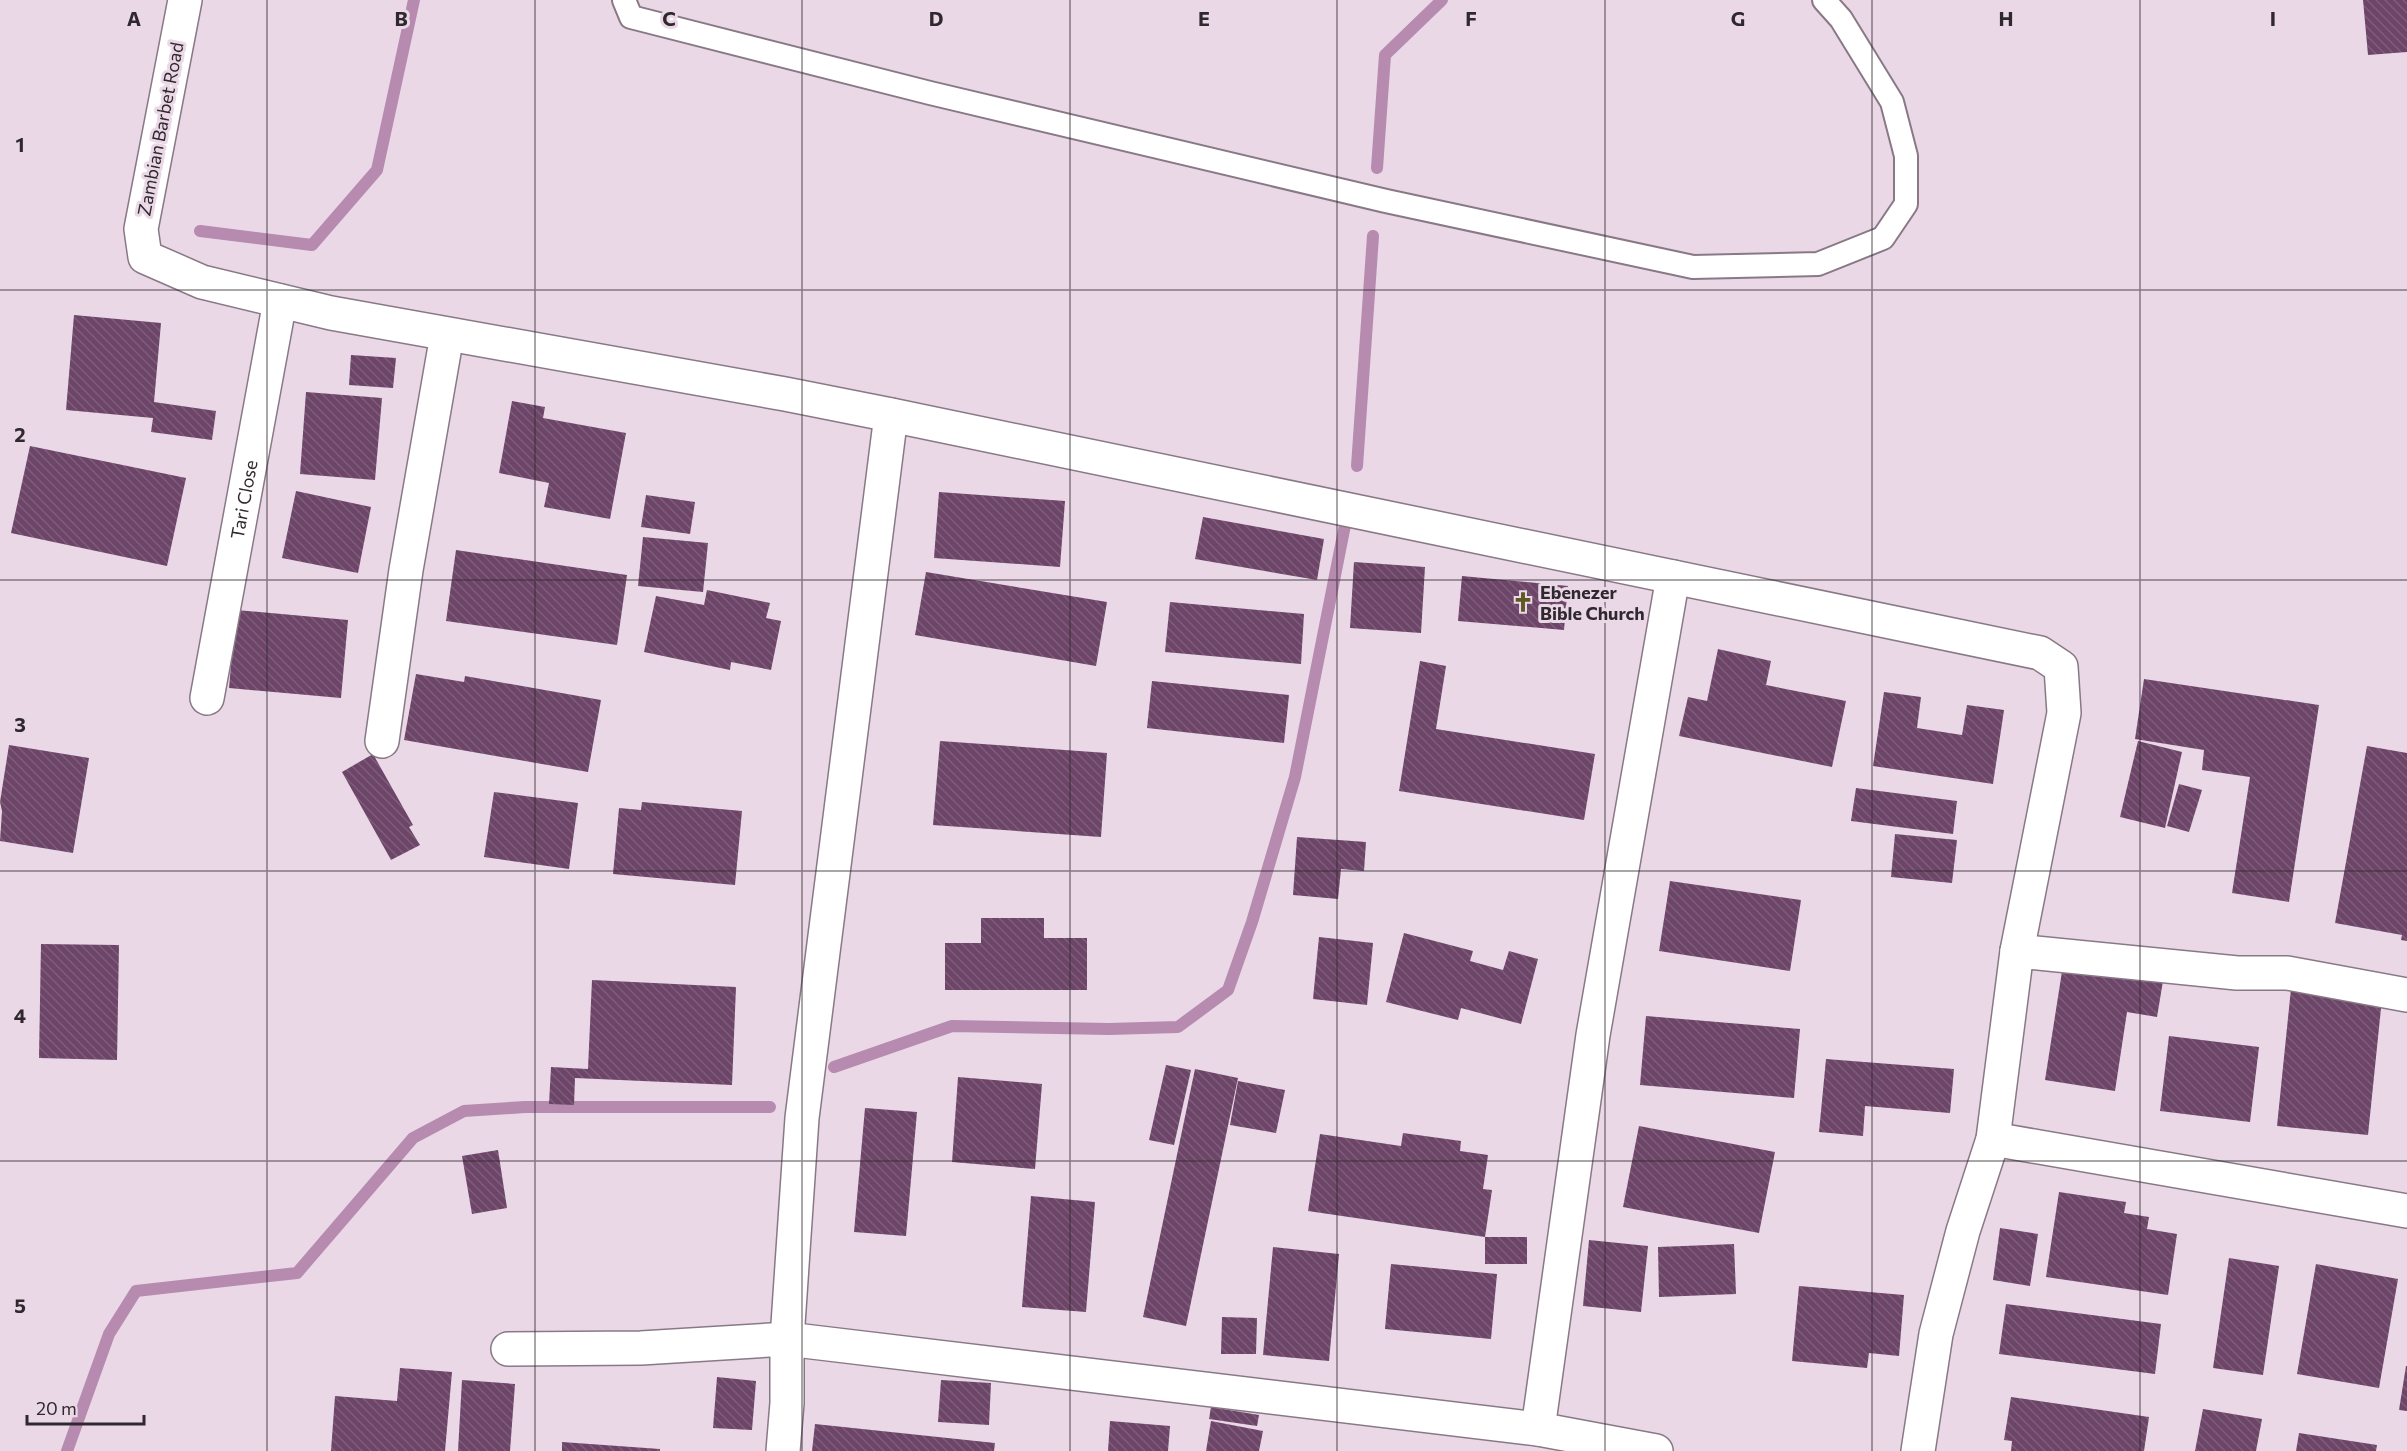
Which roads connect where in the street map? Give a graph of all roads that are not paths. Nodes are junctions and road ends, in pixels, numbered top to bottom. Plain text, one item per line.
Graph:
1 (185, 0) edge
2 (624, 0) edge
3 (1824, 0) edge
4 (280, 301) junction
5 (447, 335) junction
6 (891, 415) junction
7 (1673, 577) junction
8 (207, 698) dead end
9 (382, 741) dead end
10 (2017, 951) junction
11 (2407, 995) edge
12 (1993, 1139) junction
13 (2407, 1212) edge
14 (787, 1339) junction
15 (508, 1349) dead end
16 (1538, 1429) junction
17 (783, 1451) edge
18 (1656, 1451) edge
19 (1918, 1451) edge

1 - 4 street, Zambian Barbet Road
2 - 3 lane
4 - 5 street
4 - 8 street, Tari Close
5 - 6 street
5 - 9 street
6 - 7 street
6 - 14 street
7 - 10 street
7 - 16 street
10 - 11 street
10 - 12 street
12 - 13 street
12 - 19 street
14 - 15 street
14 - 16 street
14 - 17 street
16 - 18 street

